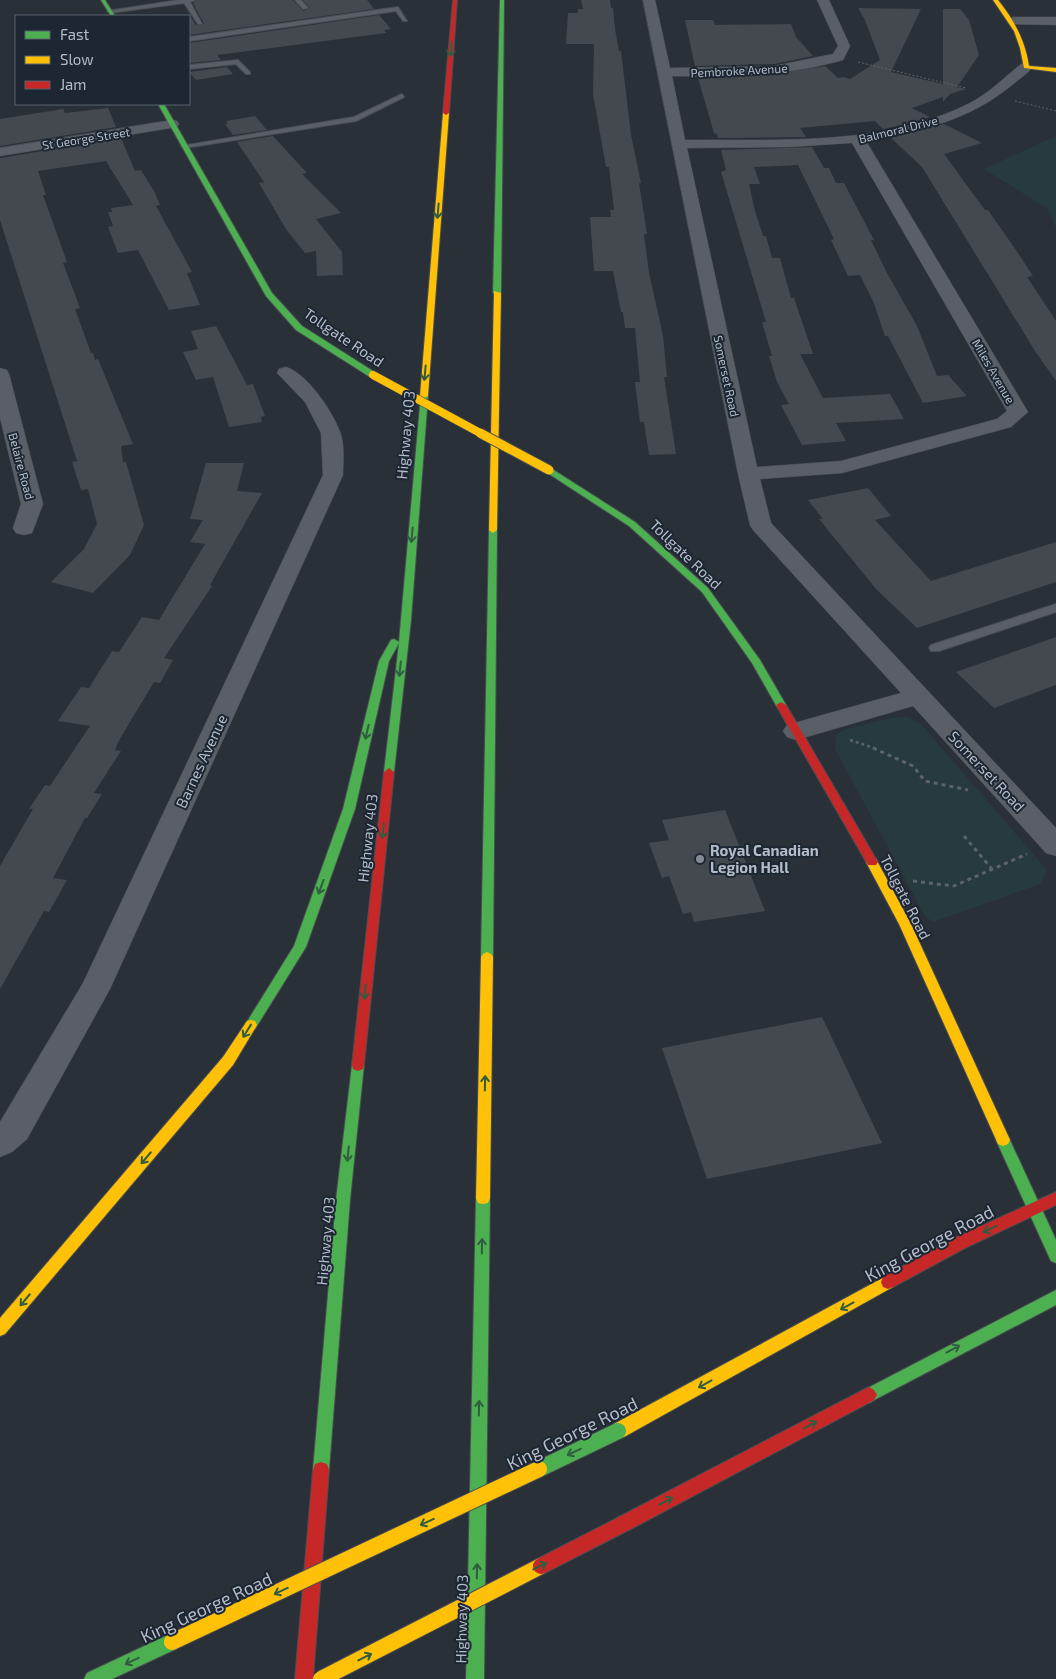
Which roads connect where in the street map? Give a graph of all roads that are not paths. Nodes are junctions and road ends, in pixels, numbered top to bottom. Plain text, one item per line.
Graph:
1 (104, 0) edge
2 (189, 0) edge
3 (298, 0) edge
4 (455, 0) edge
5 (502, 0) edge
6 (649, 0) edge
7 (823, 0) edge
8 (996, 0) edge
9 (305, 8) dead end
10 (112, 14) edge
11 (405, 20) dead end
12 (1013, 21) junction
13 (1056, 21) edge
14 (200, 23) dead end
15 (190, 39) edge
16 (1026, 67) junction
17 (190, 68) edge
18 (1056, 70) edge
19 (248, 72) dead end
20 (665, 72) junction
21 (402, 96) dead end
22 (162, 105) edge
23 (172, 124) junction
24 (858, 140) junction
25 (679, 144) junction
26 (184, 146) junction
27 (0, 152) edge
28 (286, 373) dead end
29 (0, 374) edge
30 (8, 452) edge
31 (748, 474) junction
32 (24, 528) dead end
33 (1056, 608) edge
34 (406, 620) junction
35 (935, 648) dead end
36 (917, 697) junction
37 (803, 729) junction
38 (1051, 835) edge
39 (0, 1142) edge
40 (1056, 1198) edge
41 (1034, 1209) junction
42 (1056, 1256) edge
43 (1056, 1297) edge
44 (0, 1329) edge
45 (476, 1637) junction
46 (92, 1679) edge
47 (304, 1679) edge
48 (322, 1679) edge
49 (475, 1679) edge
50 (484, 1679) edge

1 - 10 main road
2 - 10 lane
2 - 14 lane
3 - 9 lane
4 -> 34 main road, Highway 403
45 -> 5 main road, Highway 403
6 - 20 street, Somerset Road
7 - 20 street, Pembroke Avenue
8 - 12 main road
11 - 15 lane
12 - 13 street
12 - 16 main road
16 - 18 main road
16 - 24 street, Balmoral Drive
17 - 19 lane
20 - 25 street, Somerset Road
21 - 26 lane
22 - 23 main road, Tollgate Road
23 - 26 main road, Tollgate Road
23 - 27 street, St George Street
24 - 25 street, Balmoral Drive
24 - 31 street, Miles Avenue
25 - 31 street, Somerset Road
26 - 37 main road, Tollgate Road, bridge
28 - 39 street, Barnes Avenue
29 - 30 street, Belaire Road
30 - 32 street, Belaire Road
31 - 36 street, Somerset Road
33 - 35 lane
34 -> 44 main road
34 -> 47 main road, Highway 403
36 - 37 street
36 - 38 street, Somerset Road
37 - 41 main road, Tollgate Road
40 - 41 main road, King George Road
41 - 42 main road, Tollgate Road
41 -> 46 main road, King George Road, bridge
48 -> 43 main road, bridge
45 - 49 main road, Highway 403
45 - 50 main road

